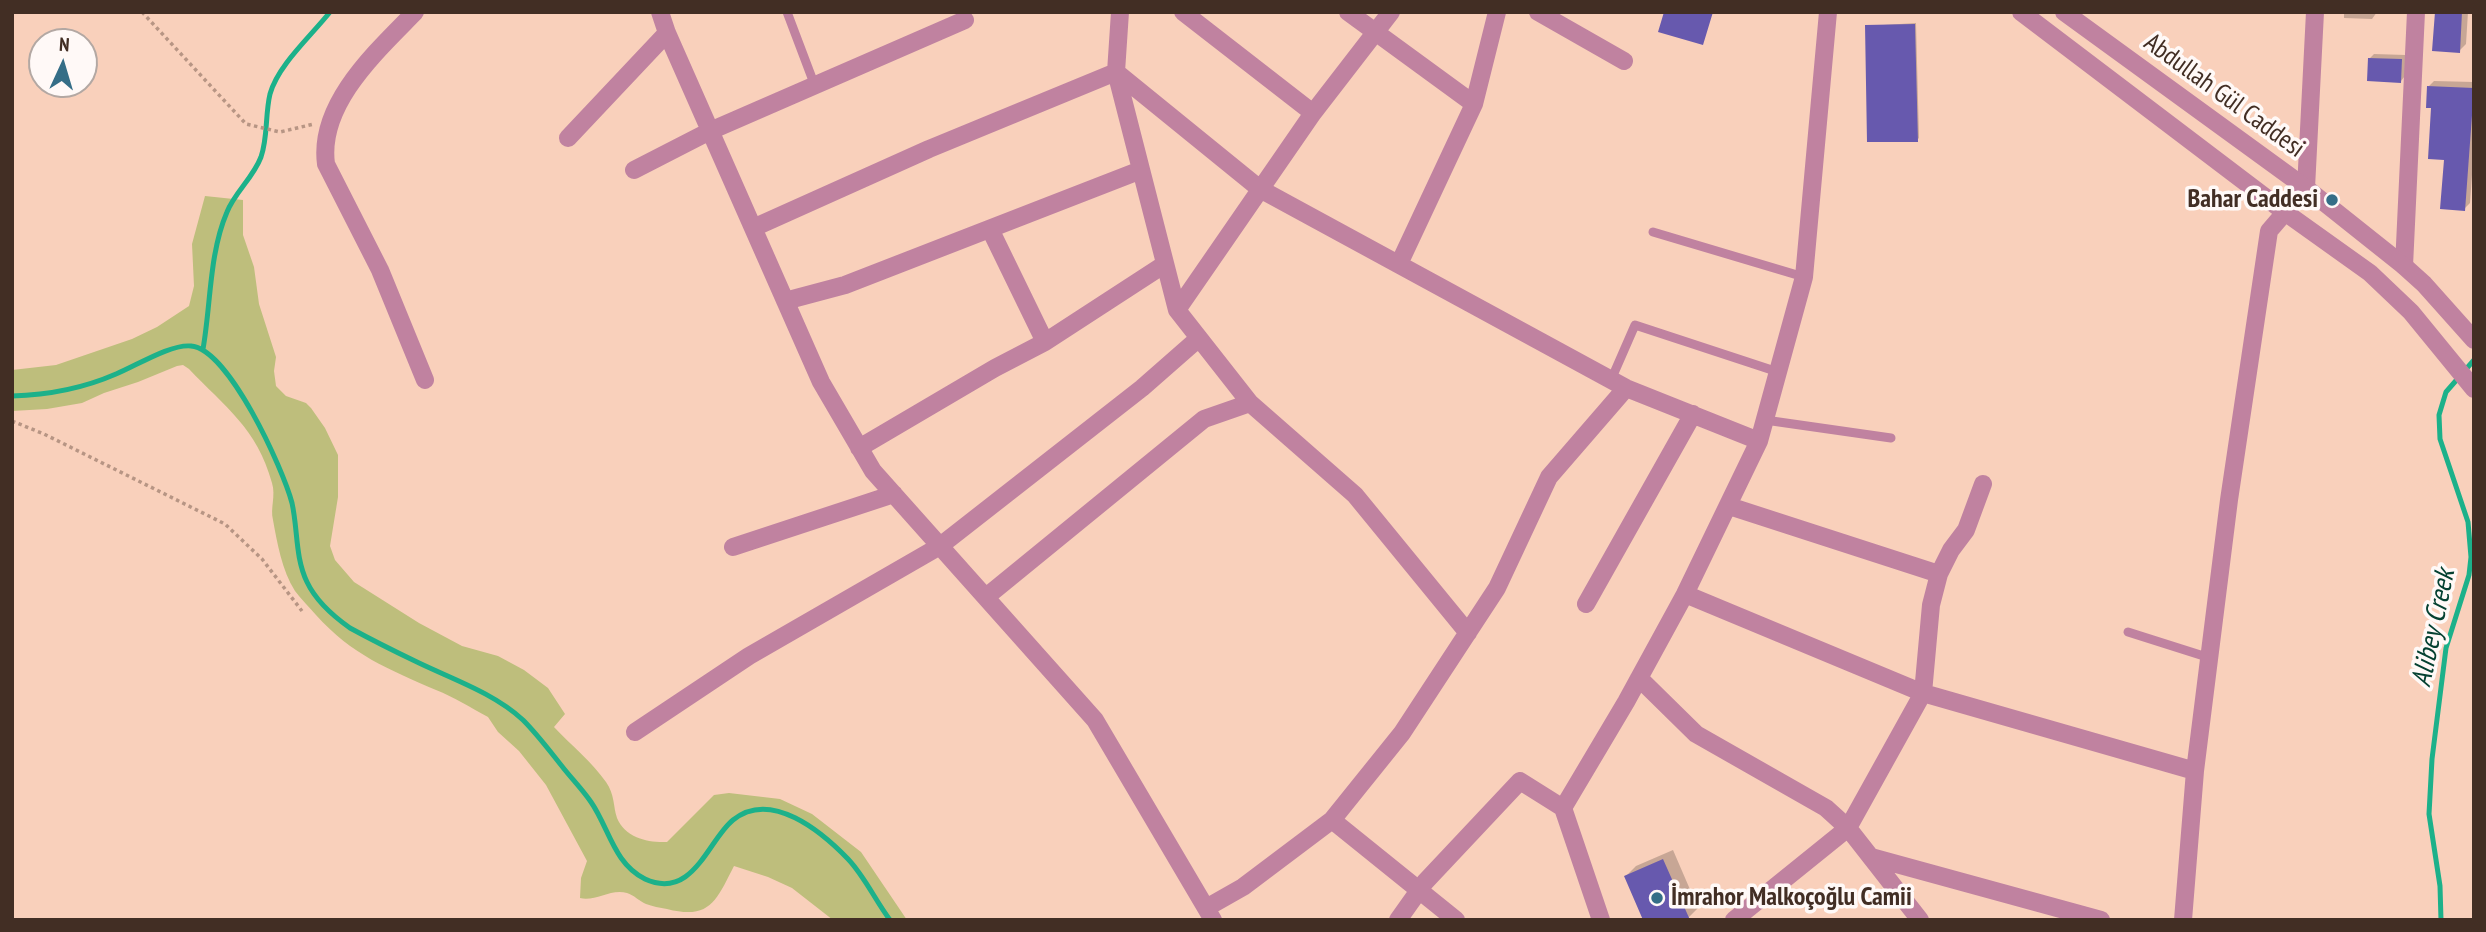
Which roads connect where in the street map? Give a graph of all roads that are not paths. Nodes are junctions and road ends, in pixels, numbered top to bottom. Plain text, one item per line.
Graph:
1 (415, 12) edge
2 (660, 12) edge
3 (787, 12) edge
4 (1120, 12) edge
5 (1183, 12) edge
6 (1348, 12) edge
7 (1391, 12) edge
8 (1497, 12) edge
9 (1538, 12) edge
10 (1828, 12) edge
11 (2021, 12) edge
12 (2064, 12) edge
13 (2315, 12) edge
14 (2416, 12) edge
15 (965, 20) dead end
16 (1374, 32) junction
17 (667, 33) junction
18 (1624, 61) dead end
19 (1116, 72) junction
20 (815, 86) junction
21 (1474, 104) junction
22 (1313, 113) junction
23 (710, 131) junction
24 (568, 138) dead end
25 (635, 170) dead end
26 (1141, 170) junction
27 (2306, 188) junction
28 (1260, 189) junction
29 (2286, 213) junction
30 (752, 228) junction
31 (990, 229) junction
32 (1653, 232) dead end
33 (1165, 264) junction
34 (1399, 264) junction
35 (2404, 267) junction
36 (1804, 277) junction
37 (785, 301) junction
38 (1177, 310) junction
39 (1199, 338) junction
40 (2474, 340) edge
41 (1045, 342) junction
42 (1778, 372) junction
43 (425, 380) dead end
44 (1619, 384) junction
45 (2474, 389) edge
46 (1250, 403) junction
47 (1693, 414) junction
48 (1765, 420) junction
49 (1891, 438) dead end
50 (1759, 441) junction
51 (859, 448) junction
52 (1983, 484) dead end
53 (894, 494) junction
54 (1729, 506) junction
55 (940, 546) junction
56 (733, 547) dead end
57 (1939, 575) junction
58 (1685, 594) junction
59 (986, 597) junction
60 (1586, 604) dead end
61 (2128, 632) dead end
62 (1468, 633) junction
63 (2210, 658) junction
64 (1639, 678) junction
65 (1923, 693) junction
66 (635, 732) dead end
67 (2195, 771) junction
68 (1563, 808) junction
69 (1332, 820) junction
70 (1848, 828) junction
71 (1871, 858) junction
72 (1419, 891) junction
73 (1210, 914) edge
74 (1398, 920) edge
75 (1456, 920) edge
76 (1601, 920) edge
77 (1734, 920) edge
78 (1920, 920) edge
79 (2101, 920) edge
80 (2183, 920) edge

1 - 43 street
2 - 17 street
3 - 20 lane
4 - 19 street
5 - 22 street
6 - 16 street
7 - 16 street
8 - 21 street
9 - 18 street
10 - 36 street
11 - 29 street
12 - 27 street, Abdullah Gül Caddesi
13 - 27 street
14 - 35 street
15 - 20 street
16 - 21 street
16 - 22 street
17 - 23 street
17 - 24 street
19 - 26 street
19 - 28 street
19 - 30 street
20 - 23 street
21 - 34 street
22 - 28 street
23 - 25 street
23 - 30 street
26 - 31 street
26 - 33 street
27 - 29 street
27 - 35 street, Abdullah Gül Caddesi
28 - 34 street
28 - 38 street
29 - 45 street
29 - 63 street
30 - 37 street
31 - 37 street
31 - 41 street
32 - 36 lane
33 - 38 street
33 - 41 street
34 - 44 street
35 - 40 street, Abdullah Gül Caddesi
36 - 42 street
37 - 51 street
38 - 39 street
39 - 46 street
39 - 55 street
41 - 51 street
42 - 44 lane
42 - 48 street
44 - 47 street
44 - 62 street
46 - 59 street
46 - 62 street
47 - 50 street
47 - 60 street
48 - 49 lane
48 - 50 street
50 - 54 street
51 - 53 street
52 - 57 street
53 - 55 street
53 - 56 street
54 - 57 street
54 - 58 street
55 - 59 street
55 - 66 street
57 - 65 street
58 - 64 street
58 - 65 street
59 - 73 street
61 - 63 lane
62 - 69 street
63 - 67 street
64 - 68 street
64 - 70 street
65 - 67 street
65 - 70 street
67 - 80 street
68 - 72 street
68 - 76 street
69 - 72 street
69 - 73 street
70 - 71 street
70 - 77 street
71 - 78 street
71 - 79 street
72 - 74 street
72 - 75 street

